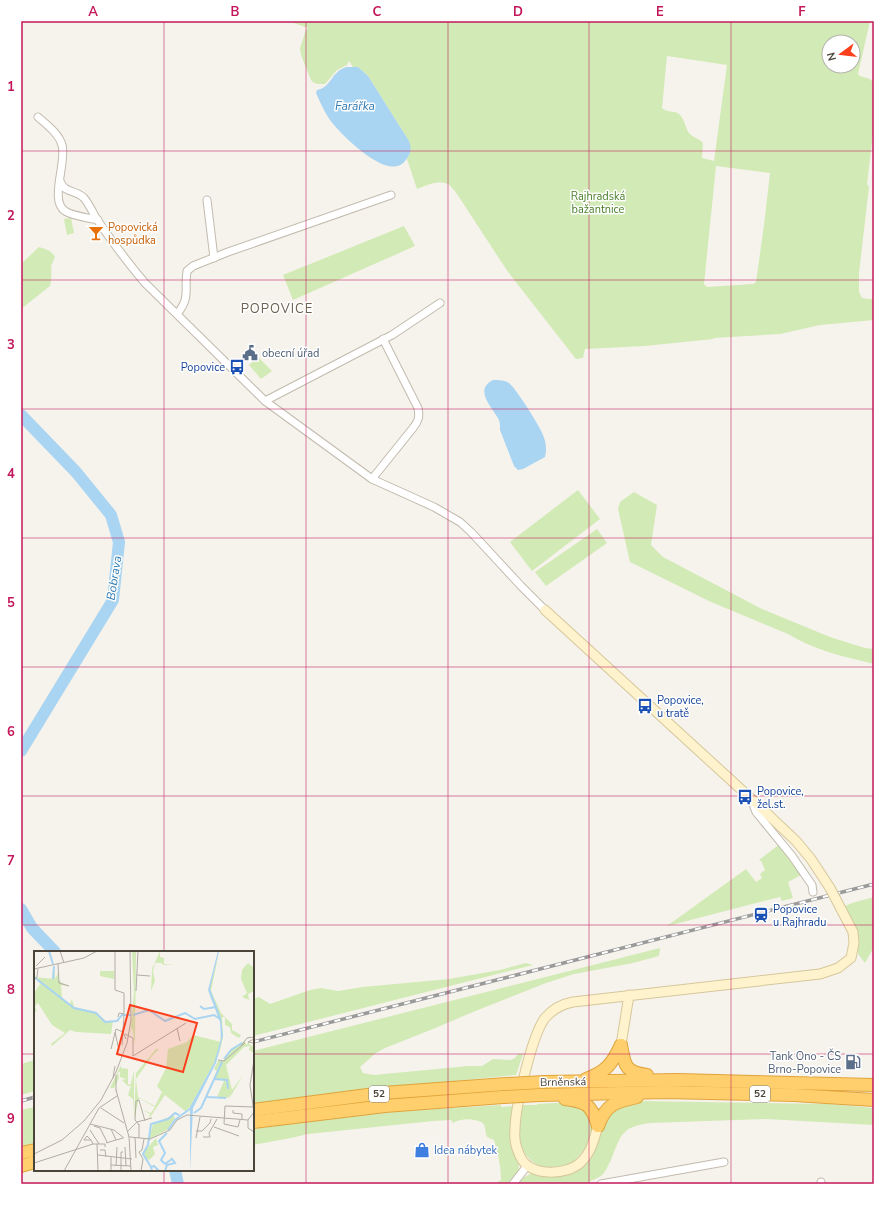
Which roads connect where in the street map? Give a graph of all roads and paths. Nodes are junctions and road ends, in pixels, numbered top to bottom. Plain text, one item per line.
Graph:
1 (38, 117) dead end
2 (60, 181) junction
3 (68, 191) junction
4 (391, 195) dead end
5 (58, 196) junction
6 (207, 200) dead end
7 (98, 220) junction
8 (214, 258) junction
9 (440, 303) dead end
10 (177, 314) junction
11 (383, 339) junction
12 (265, 401) junction
13 (372, 479) junction
14 (545, 610) joint
15 (757, 804) junction
16 (813, 892) dead end
17 (629, 995) junction
18 (621, 1045) junction
19 (678, 1080) junction
20 (579, 1081) junction
21 (874, 1085) edge
22 (665, 1092) junction
23 (540, 1095) junction
24 (874, 1101) edge
25 (254, 1110) edge
26 (254, 1122) edge
27 (598, 1126) junction
28 (34, 1150) edge
29 (21, 1153) edge
30 (34, 1162) edge
31 (724, 1162) dead end
32 (21, 1166) edge
33 (527, 1166) junction
34 (512, 1184) edge
35 (601, 1184) edge

1 - 2 street
2 - 3 street
2 - 5 street
3 - 5 street
3 - 7 street
4 - 8 street
5 - 7 street
6 - 8 street
7 - 10 street
8 - 10 street
9 - 11 street
10 - 12 street
11 - 12 street
11 - 13 street
12 - 13 street
13 - 14 street
14 - 15 street
15 - 16 street
15 - 17 street, bridge
17 - 18 street
17 - 33 street
18 - 19 highway
18 - 20 highway
19 - 20 highway, Brněnská / 52
19 - 21 highway, Brněnská / 52
20 - 25 highway, Brněnská / 52, bridge
22 - 23 highway, Brněnská / 52
22 - 24 highway, Brněnská / 52
22 - 27 highway
23 - 26 highway, Brněnská / 52, bridge
23 - 27 highway
27 - 33 street
28 - 29 highway
30 - 32 highway
31 - 35 street
33 - 34 street

